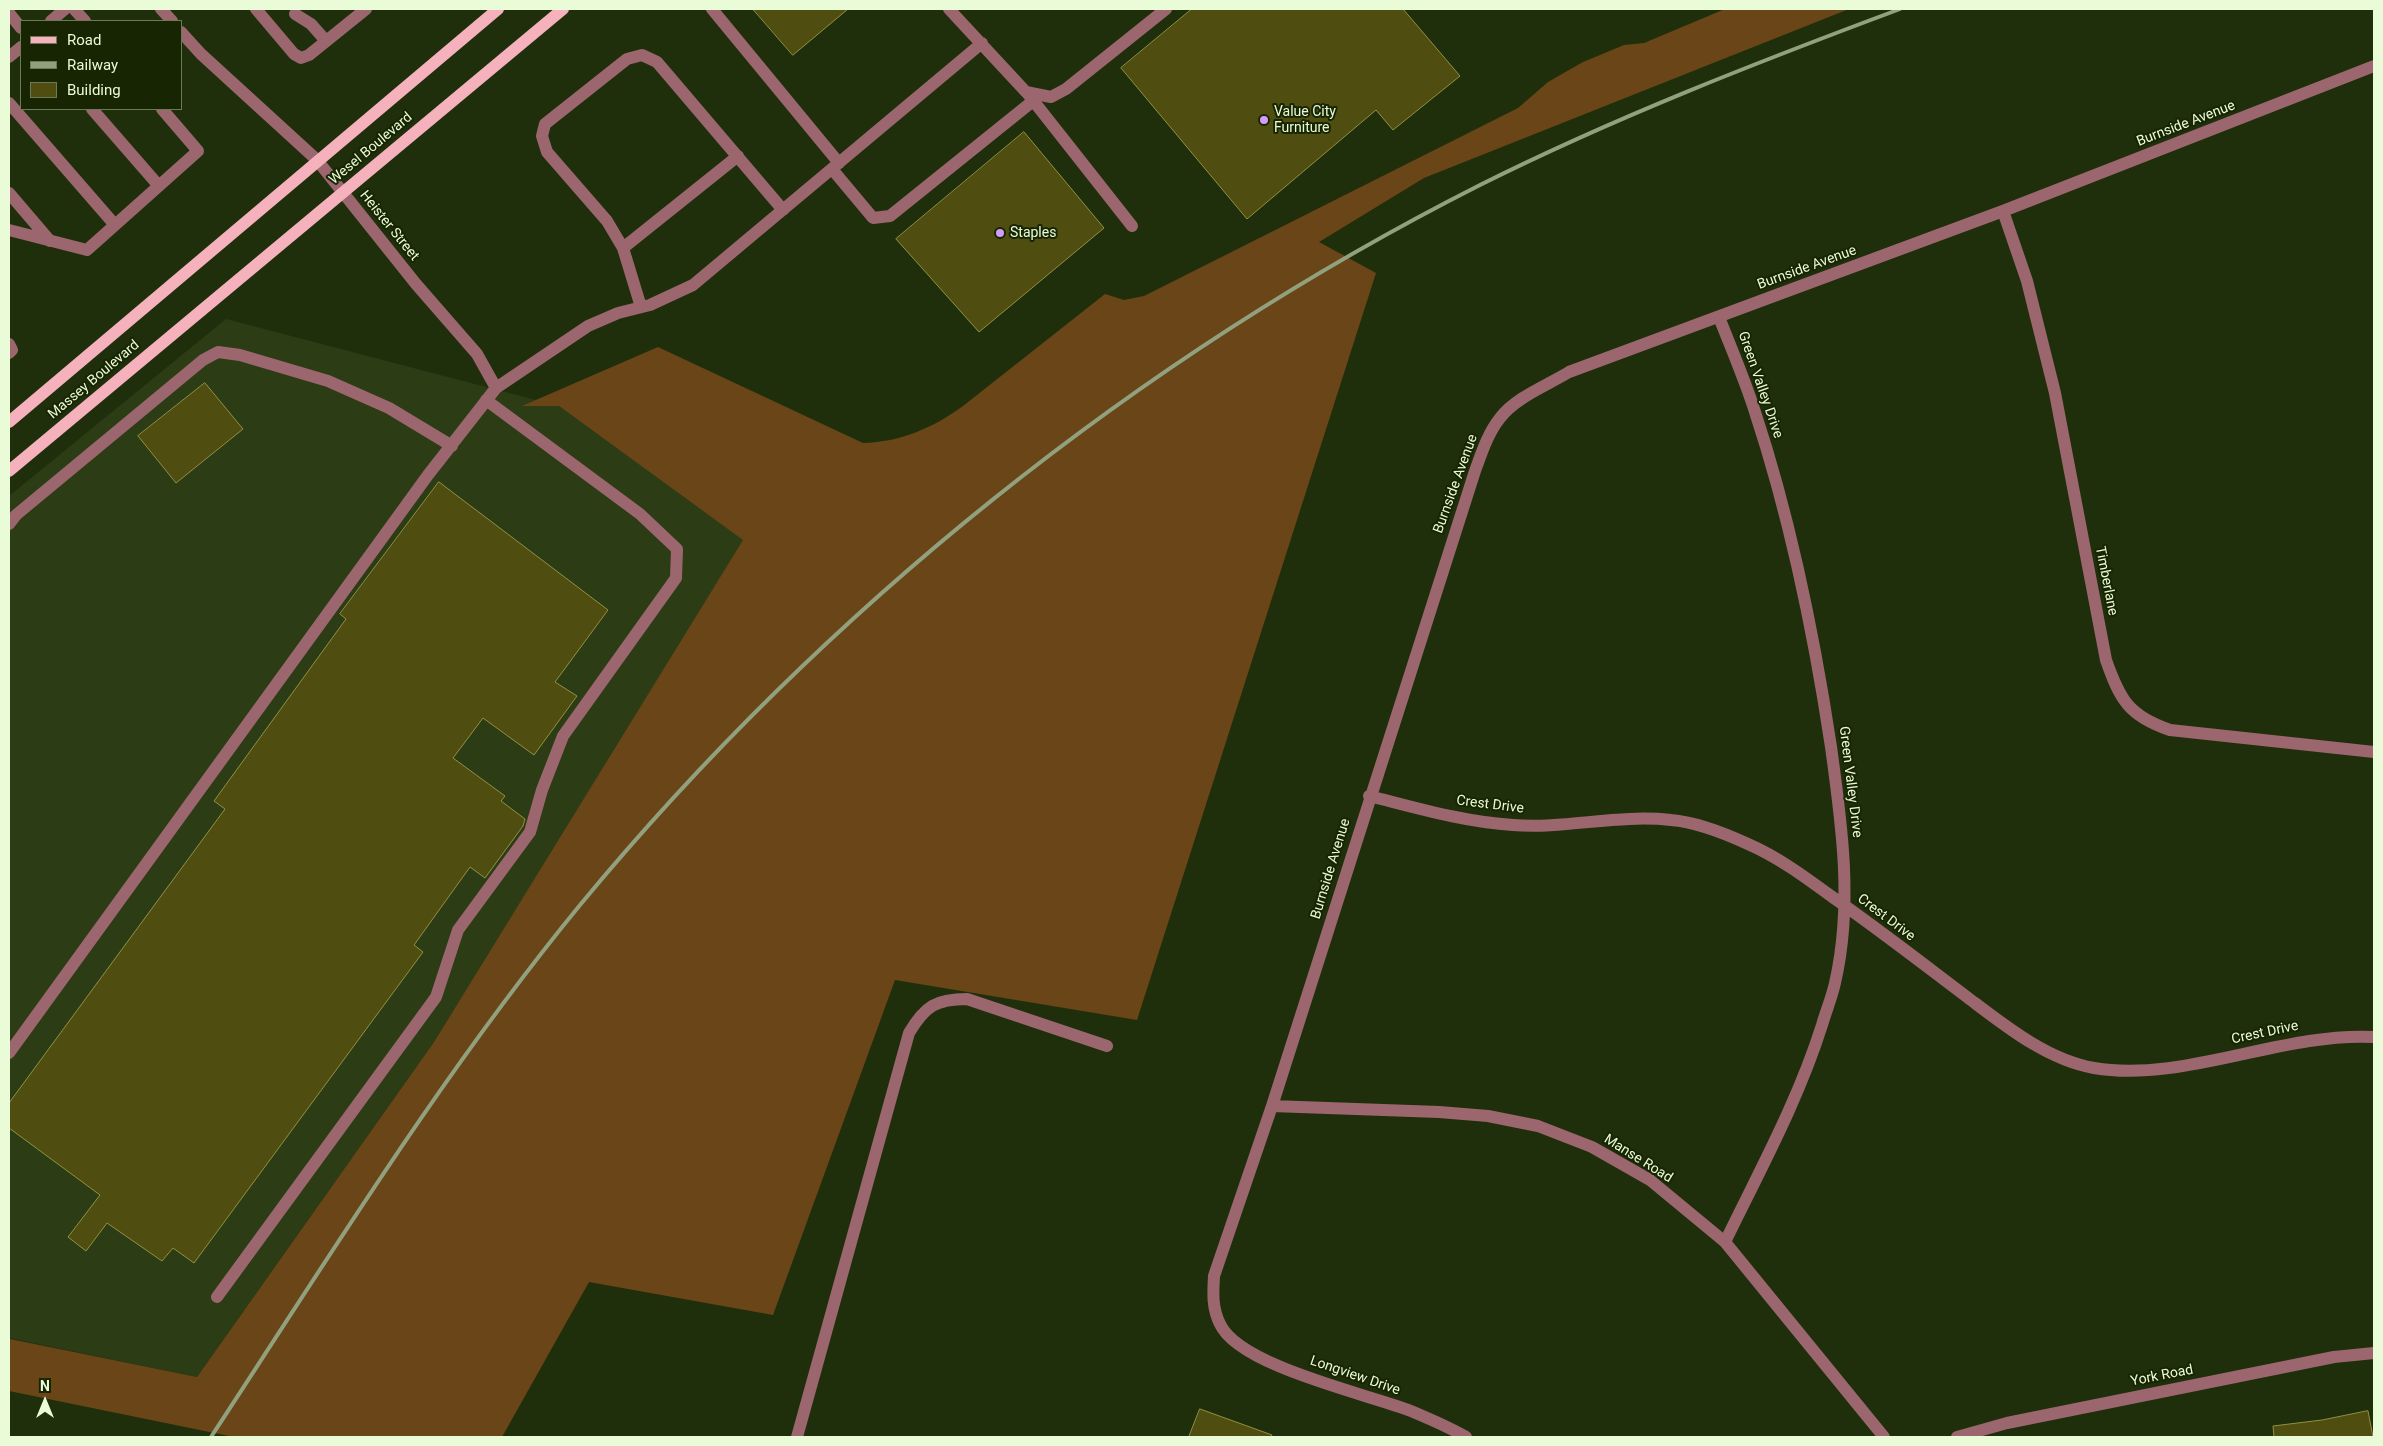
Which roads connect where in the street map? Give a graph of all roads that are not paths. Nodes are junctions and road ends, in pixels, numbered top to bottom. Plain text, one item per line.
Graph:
1 (65, 9) edge
2 (74, 9) edge
3 (161, 9) edge
4 (256, 9) edge
5 (366, 9) edge
6 (498, 9) edge
7 (563, 9) edge
8 (712, 9) edge
9 (950, 9) edge
10 (1166, 9) edge
11 (301, 11) edge
12 (9, 13) edge
13 (52, 20) edge
14 (84, 20) edge
15 (171, 20) edge
16 (20, 27) edge
17 (182, 33) edge
18 (326, 41) junction
19 (982, 43) junction
20 (20, 48) edge
21 (9, 57) edge
22 (2374, 66) edge
23 (1029, 96) junction
24 (9, 103) edge
25 (93, 110) edge
26 (163, 110) edge
27 (738, 156) junction
28 (316, 160) junction
29 (835, 166) junction
30 (159, 186) junction
31 (9, 192) edge
32 (342, 193) junction
33 (783, 210) junction
34 (2003, 211) junction
35 (115, 225) junction
36 (1132, 226) dead end
37 (9, 230) edge
38 (50, 241) junction
39 (623, 248) junction
40 (155, 300) joint
41 (641, 307) junction
42 (198, 312) joint
43 (1720, 317) junction
44 (9, 344) edge
45 (9, 353) edge
46 (496, 388) junction
47 (486, 400) junction
48 (9, 422) edge
49 (452, 446) junction
50 (9, 471) edge
51 (9, 524) edge
52 (2374, 752) edge
53 (1369, 796) junction
54 (1846, 906) junction
55 (2374, 1038) edge
56 (1107, 1046) dead end
57 (9, 1053) edge
58 (1272, 1106) junction
59 (1725, 1242) junction
60 (217, 1297) dead end
61 (1235, 1343) joint
62 (2374, 1353) edge
63 (796, 1437) edge
64 (1466, 1437) edge
65 (1884, 1437) edge
66 (1957, 1437) edge

1 - 13 street
2 - 14 street
3 - 15 street
4 - 18 street
5 - 18 street
6 - 28 main road, Wesel Boulevard
7 - 32 main road, Wesel Boulevard
8 - 29 street
9 - 19 street
10 - 23 street
11 - 18 street
12 - 16 street
17 - 28 street, Heister Street
19 - 23 street
19 - 29 street
20 - 21 street
22 - 34 street, Burnside Avenue
23 - 29 street
23 - 36 street
24 - 35 street
25 - 30 street
26 - 30 street
27 - 33 street
27 - 39 street
27 - 39 street
28 - 32 street, Heister Street
28 - 40 main road, Wesel Boulevard
29 - 33 street
30 - 35 street
31 - 38 street
32 - 42 main road, Wesel Boulevard
32 - 46 street, Heister Street
33 - 41 street
34 - 43 street, Burnside Avenue
34 - 52 street, Timberlane
35 - 38 street
37 - 38 street
39 - 41 street
40 - 48 main road, Massey Boulevard
41 - 46 street
42 - 50 main road, Massey Boulevard
43 - 53 street, Burnside Avenue
43 - 54 street, Green Valley Drive
44 - 45 street
46 - 47 street
47 - 49 street
47 - 60 street
49 - 51 street
49 - 57 street
53 - 54 street, Crest Drive
53 - 58 street, Burnside Avenue
54 - 55 street, Crest Drive
54 - 59 street, Green Valley Drive
56 - 63 street
58 - 59 street, Manse Road
58 - 61 street, Burnside Avenue
59 - 65 street, Manse Road
61 - 64 street, Longview Drive
62 - 66 street, York Road

